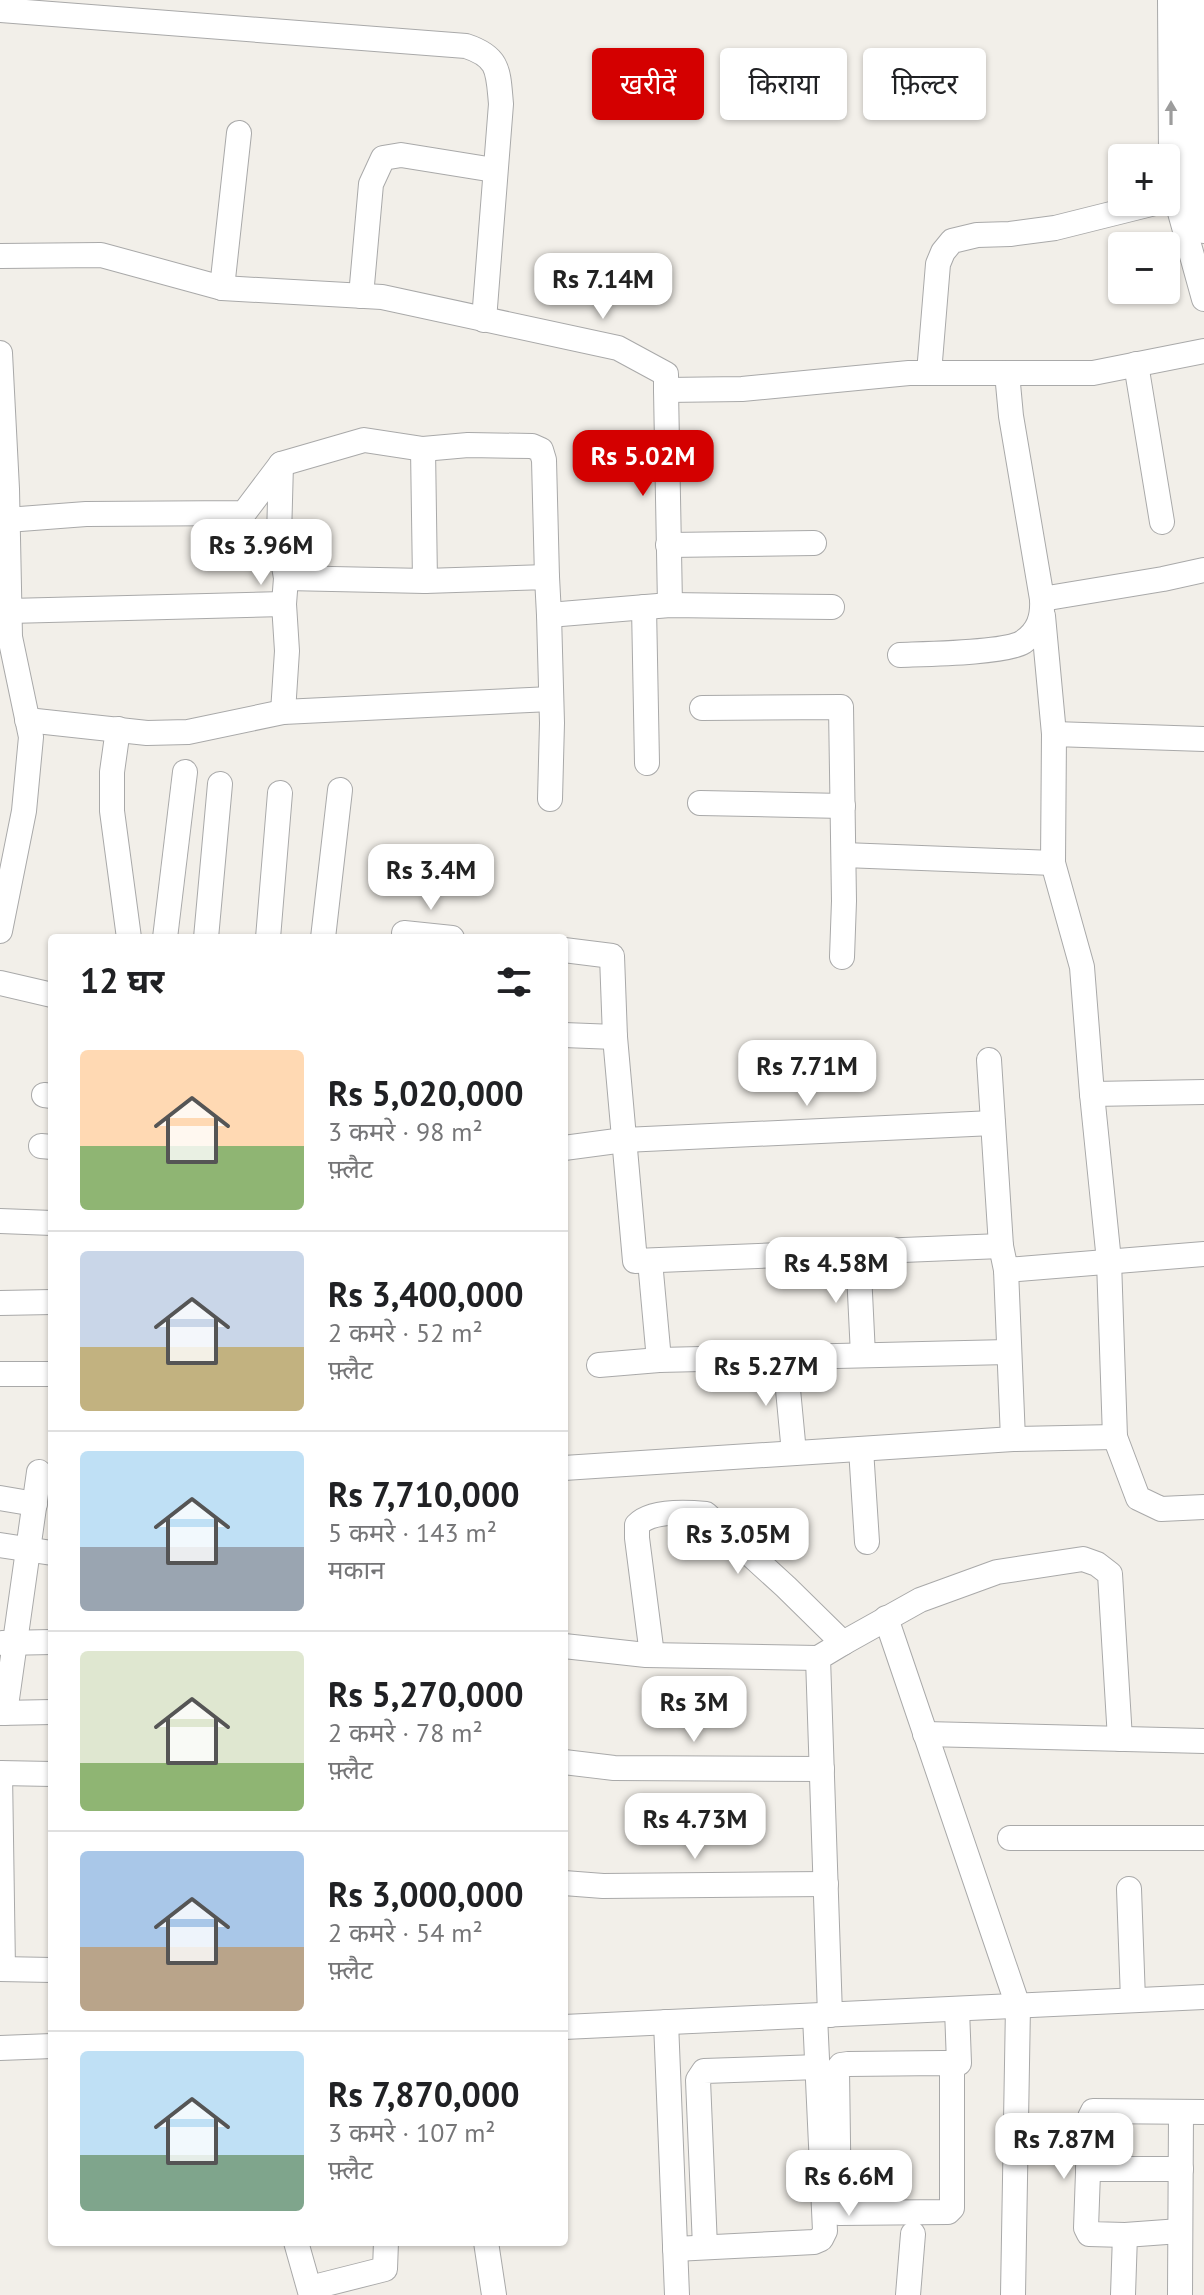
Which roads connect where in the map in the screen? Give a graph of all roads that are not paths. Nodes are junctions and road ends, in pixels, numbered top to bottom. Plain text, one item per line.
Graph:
1 (1170, 0) edge
2 (1192, 0) edge
3 (0, 10) edge
4 (239, 133) dead end
5 (1171, 144) edge
6 (494, 170) junction
7 (1108, 215) edge
8 (1173, 216) edge
9 (1204, 231) edge
10 (0, 256) edge
11 (222, 288) junction
12 (361, 296) junction
13 (1204, 299) edge
14 (484, 320) junction
15 (1204, 351) edge
16 (0, 353) edge
17 (1136, 364) junction
18 (929, 373) junction
19 (1007, 373) junction
20 (666, 390) junction
21 (423, 449) junction
22 (281, 464) junction
23 (3, 465) edge
24 (7, 520) junction
25 (1162, 522) dead end
26 (814, 543) dead end
27 (668, 545) junction
28 (4, 548) edge
29 (1204, 570) edge
30 (547, 577) junction
31 (286, 578) junction
32 (425, 581) junction
33 (284, 604) junction
34 (670, 605) junction
35 (644, 607) junction
36 (832, 607) dead end
37 (1042, 608) junction
38 (9, 611) junction
39 (549, 615) junction
40 (900, 655) dead end
41 (551, 699) junction
42 (702, 708) dead end
43 (283, 712) junction
44 (27, 720) junction
45 (118, 729) junction
46 (1054, 734) junction
47 (1204, 739) edge
48 (647, 763) dead end
49 (185, 772) dead end
50 (220, 784) dead end
51 (340, 790) dead end
52 (280, 793) dead end
53 (550, 799) dead end
54 (700, 803) dead end
55 (843, 806) junction
56 (10, 831) edge
57 (844, 855) junction
58 (1053, 863) junction
59 (0, 931) edge
60 (404, 933) dead end
61 (128, 934) edge
62 (165, 934) edge
63 (206, 934) edge
64 (268, 934) edge
65 (323, 934) edge
66 (414, 934) edge
67 (568, 950) edge
68 (842, 957) dead end
69 (0, 983) edge
70 (48, 994) edge
71 (568, 1035) edge
72 (615, 1037) junction
73 (989, 1060) dead end
74 (1204, 1092) edge
75 (1092, 1094) junction
76 (993, 1123) junction
77 (624, 1140) junction
78 (568, 1147) edge
79 (0, 1221) edge
80 (48, 1223) edge
81 (1001, 1246) junction
82 (858, 1252) junction
83 (1204, 1254) edge
84 (650, 1261) junction
85 (1109, 1261) junction
86 (1006, 1270) junction
87 (48, 1302) edge
88 (0, 1303) edge
89 (1008, 1352) junction
90 (863, 1355) junction
91 (785, 1358) junction
92 (659, 1360) junction
93 (599, 1365) dead end
94 (0, 1374) edge
95 (48, 1374) edge
96 (1115, 1437) junction
97 (1013, 1439) junction
98 (861, 1449) junction
99 (794, 1453) junction
100 (568, 1468) edge
101 (39, 1472) dead end
102 (0, 1498) edge
103 (35, 1504) junction
104 (1204, 1507) edge
105 (867, 1542) dead end
106 (0, 1545) edge
107 (40, 1551) edge
108 (886, 1618) junction
109 (48, 1642) edge
110 (8, 1643) edge
111 (843, 1643) junction
112 (568, 1646) edge
113 (652, 1655) junction
114 (818, 1658) junction
115 (48, 1712) edge
116 (3, 1713) edge
117 (925, 1734) junction
118 (1120, 1739) junction
119 (1204, 1741) edge
120 (568, 1762) edge
121 (822, 1769) junction
122 (0, 1773) edge
123 (48, 1774) edge
124 (1010, 1838) dead end
125 (1204, 1838) edge
126 (568, 1883) edge
127 (826, 1884) junction
128 (1129, 1889) dead end
129 (2, 1969) edge
130 (48, 1970) edge
131 (1204, 1997) edge
132 (1133, 2000) junction
133 (1018, 2006) junction
134 (950, 2010) junction
135 (822, 2015) junction
136 (666, 2022) junction
137 (568, 2027) edge
138 (48, 2046) edge
139 (0, 2048) edge
140 (951, 2063) junction
141 (818, 2067) junction
142 (1192, 2113) edge
143 (1088, 2169) junction
144 (1181, 2169) junction
145 (1180, 2231) junction
146 (913, 2234) dead end
147 (1125, 2235) junction
148 (297, 2246) edge
149 (386, 2246) edge
150 (487, 2246) edge
151 (705, 2247) junction
152 (675, 2249) junction
153 (311, 2292) edge
154 (494, 2295) edge
155 (677, 2295) edge
156 (908, 2295) edge
157 (1013, 2295) edge
158 (1123, 2295) edge
159 (1180, 2295) edge

5 -> 1 street
2 - 9 street
3 - 6 street
4 - 11 street
6 - 12 street
6 - 14 street
7 - 18 street
8 - 13 street
10 - 11 street
11 - 12 street
12 - 14 street
14 - 20 street
15 - 17 street
16 - 23 street
17 - 19 street
17 - 25 street
18 - 19 street
18 - 20 street
19 - 37 street
20 - 27 street
21 - 22 street
21 - 30 street
21 - 32 street
22 - 24 street
22 - 31 street
23 - 24 street
24 - 28 street
26 - 27 street
27 - 34 street
28 - 38 street
29 - 37 street
30 - 32 street
30 - 39 street
31 - 32 street
31 - 33 street
33 - 38 street
33 - 43 street
34 - 35 street
34 - 36 street
35 - 39 street
35 - 48 street
37 - 40 street
37 - 46 street
38 - 44 street
39 - 41 street
41 - 43 street
41 - 53 street
42 - 55 street
43 - 45 street
44 - 45 street
44 - 56 street
45 - 61 street
46 - 47 street
46 - 58 street
49 - 62 street
50 - 63 street
51 - 65 street
52 - 64 street
54 - 55 street
55 - 57 street
56 - 59 street
57 - 58 street
57 - 68 street
58 - 75 street
60 - 66 street
67 - 72 street
69 - 70 street
71 - 72 street
72 - 77 street
73 - 76 street
74 - 75 street
75 - 85 street
76 - 77 street
76 - 81 street
77 - 78 street
77 - 84 street
79 - 80 street
81 - 82 street
81 - 86 street
82 - 84 street
82 - 90 street
83 - 85 street
84 - 92 street
85 - 86 street
85 - 96 street
86 - 89 street
87 - 88 street
89 - 90 street
89 - 97 street
90 - 91 street
91 - 92 street
91 - 99 street
92 - 93 street
94 - 95 street
96 - 97 street
96 - 104 street
97 - 98 street
98 - 99 street
98 - 105 street
99 - 100 street
101 - 103 street
102 - 103 street
103 - 107 street
106 - 107 street
107 - 110 street
108 - 111 street
108 - 117 street
108 - 118 street
109 - 110 street
110 - 116 street
111 - 113 street
111 - 114 street
112 - 113 street
113 - 114 street
114 - 121 street
115 - 116 street
117 - 118 street
117 - 133 street
118 - 119 street
120 - 121 street
121 - 127 street
122 - 123 street
122 - 129 street
124 - 125 street
126 - 127 street
127 - 135 street
128 - 132 street
129 - 130 street
131 - 132 street
132 - 133 street
133 - 134 street
133 - 157 street
134 - 135 street
134 - 140 street
135 - 136 street
135 - 141 street
136 - 137 street
136 - 152 street
138 - 139 street
140 - 140 street
141 - 151 street
141 - 151 street
142 - 143 street
142 - 144 street
143 - 144 street
143 - 147 street
144 - 145 street
145 - 147 street
145 - 159 street
146 - 156 street
147 - 158 street
148 - 153 street
149 - 153 street
150 - 154 street
151 - 152 street
152 - 155 street

